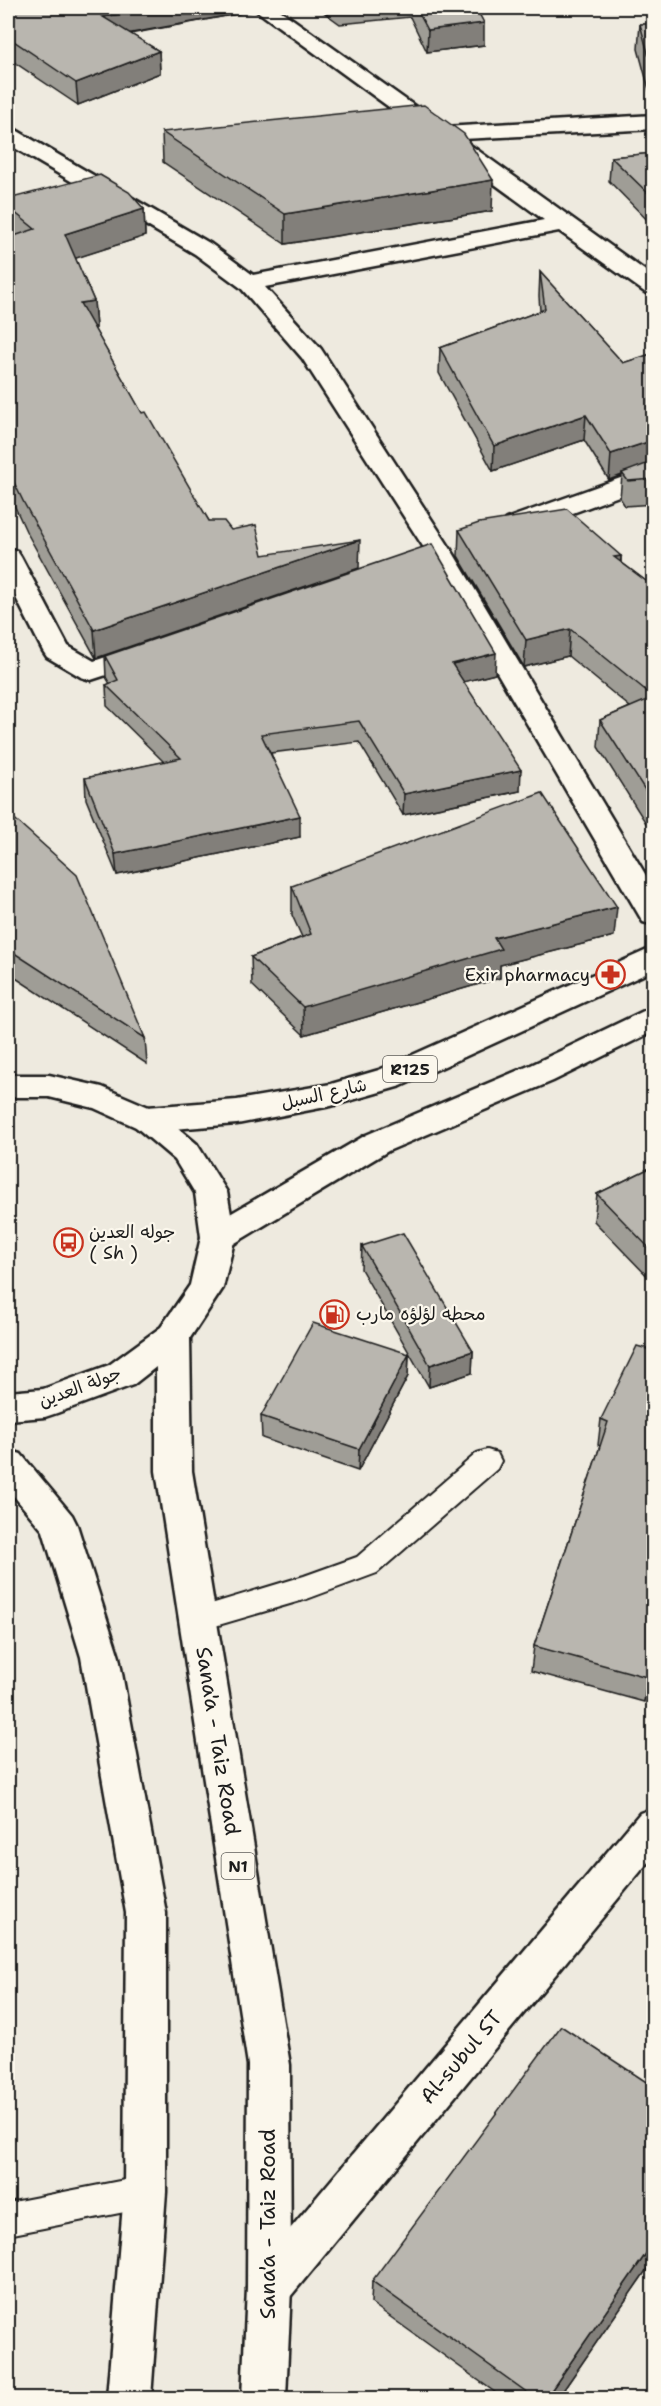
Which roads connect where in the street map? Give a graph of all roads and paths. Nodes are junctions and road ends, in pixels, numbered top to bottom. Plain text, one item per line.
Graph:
1 (264, 8) edge
2 (654, 122) edge
3 (438, 134) junction
4 (8, 135) edge
5 (563, 223) junction
6 (249, 282) junction
7 (654, 288) edge
8 (654, 474) edge
9 (492, 533) edge
10 (8, 557) edge
11 (170, 644) edge
12 (654, 915) edge
13 (654, 957) edge
14 (654, 1017) edge
15 (8, 1086) edge
16 (147, 1119) junction
17 (218, 1237) junction
18 (173, 1336) junction
19 (8, 1406) edge
20 (487, 1461) dead end
21 (8, 1464) edge
22 (198, 1619) junction
23 (654, 1826) edge
24 (145, 2192) junction
25 (8, 2219) edge
26 (269, 2288) junction
27 (129, 2398) edge
28 (264, 2398) edge

1 - 3 main road
2 - 3 main road
3 - 5 main road
4 - 6 main road
5 - 6 main road
5 - 7 main road
6 - 12 main road
8 - 9 main road
10 - 11 main road
13 - 16 main road, شارع السبل / R125
14 - 17 main road
15 - 16 main road, جولة العدين
16 - 17 main road, جولة العدين
17 - 18 main road, جولة العدين
18 - 19 main road, جولة العدين
18 - 22 main road, Sana'a - Taiz Road / N1
20 - 22 lane
21 - 24 main road
22 - 26 main road, Sana'a - Taiz Road / N1
23 - 26 main road, Al-subul ST
24 - 25 lane
24 - 27 main road
26 - 28 main road, Sana'a - Taiz Road / N1

